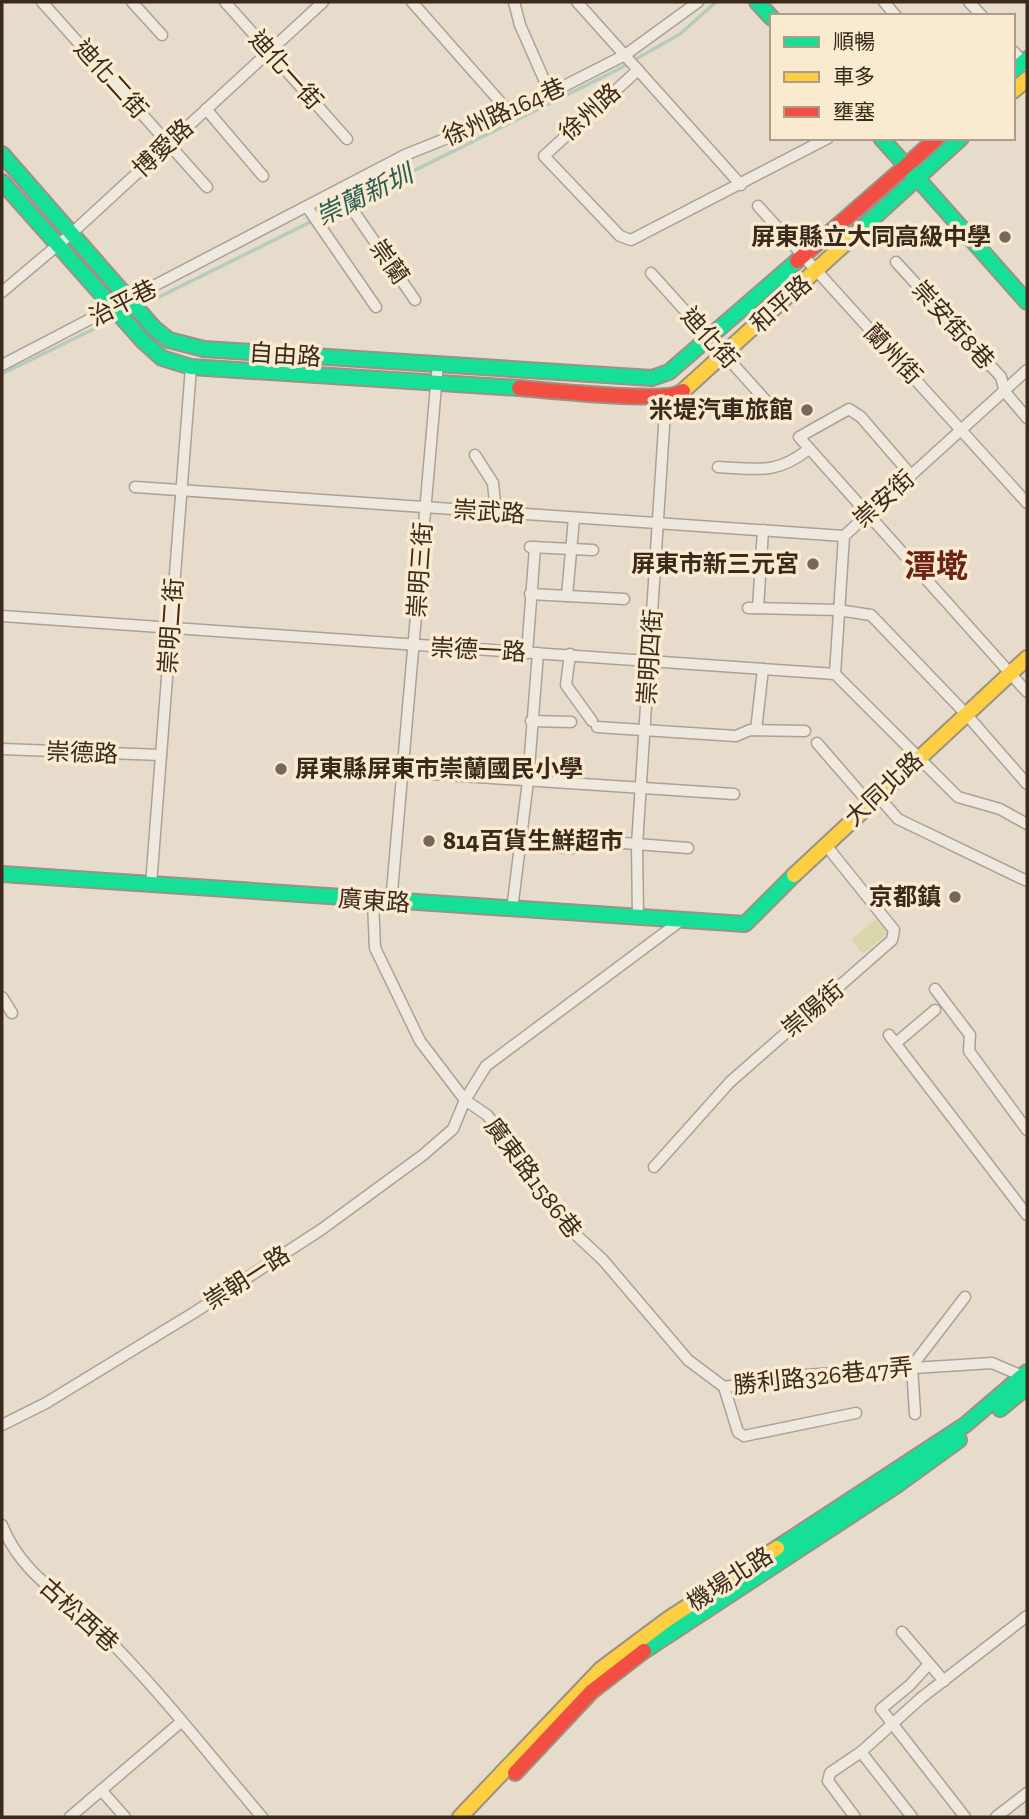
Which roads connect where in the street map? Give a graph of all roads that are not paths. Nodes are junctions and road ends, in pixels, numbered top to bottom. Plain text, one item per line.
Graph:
1 (42, 2) edge
2 (132, 2) edge
3 (225, 2) edge
4 (323, 2) edge
5 (412, 2) edge
6 (514, 2) edge
7 (577, 2) edge
8 (698, 2) edge
9 (757, 2) edge
10 (770, 16) edge
11 (162, 35) dead end
12 (268, 50) junction
13 (631, 62) junction
14 (550, 93) junction
15 (206, 109) junction
16 (510, 113) junction
17 (347, 139) dead end
18 (824, 140) edge
19 (883, 140) edge
20 (935, 140) edge
21 (959, 140) edge
22 (169, 144) junction
23 (2, 154) edge
24 (906, 166) junction
25 (263, 176) dead end
26 (917, 178) junction
27 (2, 182) edge
28 (741, 185) junction
29 (207, 187) dead end
30 (345, 198) junction
31 (758, 206) dead end
32 (312, 215) junction
33 (72, 233) junction
34 (58, 245) junction
35 (802, 255) junction
36 (896, 262) dead end
37 (817, 272) junction
38 (652, 273) dead end
39 (2, 292) edge
40 (415, 300) dead end
41 (1027, 302) edge
42 (136, 305) junction
43 (376, 307) dead end
44 (118, 314) junction
45 (710, 338) junction
46 (725, 355) junction
47 (438, 363) junction
48 (2, 365) edge
49 (191, 367) junction
50 (1027, 370) edge
51 (652, 378) joint
52 (436, 382) junction
53 (1004, 392) junction
54 (660, 397) junction
55 (769, 404) dead end
56 (1027, 418) edge
57 (962, 428) junction
58 (809, 449) junction
59 (475, 455) dead end
60 (718, 467) dead end
61 (911, 475) junction
62 (135, 487) dead end
63 (182, 491) junction
64 (1027, 503) edge
65 (425, 507) junction
66 (496, 512) junction
67 (867, 516) junction
68 (575, 517) junction
69 (659, 522) junction
70 (763, 530) junction
71 (844, 536) junction
72 (574, 549) junction
73 (593, 550) dead end
74 (530, 594) junction
75 (567, 596) junction
76 (624, 599) dead end
77 (838, 610) junction
78 (2, 616) edge
79 (171, 629) junction
80 (415, 647) junction
81 (532, 653) junction
82 (570, 654) junction
83 (1027, 659) edge
84 (651, 661) junction
85 (763, 669) junction
86 (835, 674) junction
87 (1011, 674) junction
88 (1027, 692) edge
89 (966, 713) junction
90 (531, 721) junction
91 (571, 722) dead end
92 (756, 730) junction
93 (805, 731) dead end
94 (644, 733) junction
95 (817, 743) dead end
96 (2, 749) edge
97 (161, 755) junction
98 (919, 758) junction
99 (402, 772) junction
100 (528, 781) junction
101 (1027, 784) edge
102 (642, 788) junction
103 (734, 794) dead end
104 (873, 799) junction
105 (1027, 824) edge
106 (480, 841) dead end
107 (584, 841) dead end
108 (520, 844) junction
109 (825, 844) junction
110 (638, 845) junction
111 (572, 848) dead end
112 (688, 848) dead end
113 (2, 874) edge
114 (1027, 881) edge
115 (151, 885) junction
116 (373, 902) junction
117 (391, 903) junction
118 (512, 910) junction
119 (638, 918) junction
120 (679, 922) junction
121 (746, 925) joint
122 (935, 989) dead end
123 (2, 997) edge
124 (935, 1010) dead end
125 (12, 1013) dead end
126 (465, 1100) junction
127 (1027, 1130) edge
128 (654, 1167) dead end
129 (1027, 1215) edge
130 (965, 1297) dead end
131 (647, 1311) joint
132 (912, 1366) junction
133 (1027, 1379) edge
134 (724, 1387) junction
135 (856, 1413) dead end
136 (915, 1414) dead end
137 (2, 1425) edge
138 (2, 1525) edge
139 (1027, 1616) edge
140 (902, 1632) dead end
141 (928, 1665) junction
142 (944, 1681) junction
143 (910, 1685) junction
144 (921, 1698) junction
145 (181, 1722) junction
146 (892, 1725) junction
147 (861, 1752) junction
148 (101, 1790) junction
149 (1027, 1793) edge
150 (70, 1817) edge
151 (125, 1817) edge
152 (262, 1817) edge
153 (460, 1817) edge
154 (473, 1817) edge
155 (855, 1817) edge
156 (912, 1817) edge
157 (965, 1817) edge
158 (996, 1817) edge

1 - 22 street, 迪化二街
2 - 11 street
3 - 12 street, 迪化一街
4 - 12 street, 博愛路
5 - 16 street
6 - 14 street
7 - 13 street
8 - 13 street, 徐州路
9 - 10 street
12 - 15 street, 博愛路
12 - 17 street, 迪化一街
13 - 14 street, 徐州路164巷
13 - 28 street
13 - 28 street, 徐州路
14 - 16 street, 徐州路164巷
15 - 22 street, 博愛路
15 - 25 street
16 - 30 street, 徐州路164巷
18 - 28 street
19 - 24 street
20 - 24 street, 和平路
21 - 26 street, 和平路
22 - 29 street, 迪化二街
22 - 33 street, 博愛路
23 - 33 street, 自由路
24 - 26 street
24 - 35 street, 和平路
26 - 37 street, 和平路
26 - 41 street
27 - 34 street, 自由路
30 - 32 street, 徐州路164巷
30 - 40 street, 崇蘭
31 - 35 street, 蘭州街
32 - 42 street, 治平巷
32 - 43 street, 崇蘭
33 - 34 street, 博愛路
33 - 42 street, 自由路
34 - 39 street, 博愛路
34 - 44 street, 自由路
35 - 37 street, 蘭州街
35 - 45 street, 和平路
36 - 53 street, 崇安街8巷
37 - 46 street, 和平路
37 - 57 street, 蘭州街
38 - 45 street, 迪化街
42 - 44 street, 治平巷
42 - 47 street, 自由路
44 - 48 street, 治平巷
44 - 49 street, 自由路
45 - 46 street, 迪化街
45 - 51 street, 和平路
46 - 54 street, 和平路
46 - 55 street, 迪化街
47 - 51 street, 自由路
47 - 52 street, 崇明三街
49 - 52 street, 自由路
49 - 63 street, 崇明二街
50 - 53 street, 崇安街
52 - 54 street, 自由路
52 - 65 street, 崇明三街
53 - 56 street, 崇安街8巷
53 - 57 street, 崇安街
54 - 69 street, 崇明四街
57 - 61 street, 崇安街
57 - 64 street, 蘭州街
58 - 60 street
58 - 61 street
58 - 67 street
59 - 66 street
61 - 67 street, 崇安街
62 - 63 street, 崇武路
63 - 65 street, 崇武路
63 - 79 street, 崇明二街
65 - 66 street, 崇武路
65 - 80 street, 崇明三街
66 - 68 street, 崇武路
67 - 71 street, 崇安街
67 - 87 street
68 - 69 street, 崇武路
68 - 72 street
69 - 70 street, 崇武路
69 - 84 street, 崇明四街
70 - 71 street, 崇武路
70 - 77 street
71 - 77 street, 崇安街
72 - 73 street
72 - 74 street
72 - 75 street
74 - 75 street
74 - 81 street
75 - 76 street
77 - 86 street, 崇安街
77 - 89 street
78 - 79 street, 崇德一路
79 - 80 street, 崇德一路
79 - 97 street, 崇明二街
80 - 81 street, 崇德一路
80 - 99 street, 崇明三街
81 - 82 street, 崇德一路
81 - 90 street
82 - 84 street, 崇德一路
82 - 94 street
83 - 87 street, 大同北路
84 - 85 street, 崇德一路
84 - 94 street, 崇明四街
85 - 86 street, 崇德一路
85 - 92 street
86 - 98 street
87 - 88 street
87 - 89 street, 大同北路
89 - 98 street, 大同北路
89 - 101 street
90 - 91 street
90 - 100 street
92 - 93 street
92 - 94 street
94 - 102 street, 崇明四街
95 - 104 street
96 - 97 street, 崇德路
97 - 115 street, 崇明二街
98 - 104 street, 大同北路
98 - 105 street
99 - 100 street
99 - 117 street, 崇明三街
100 - 102 street
100 - 108 street
102 - 103 street
102 - 110 street, 崇明四街
104 - 109 street, 大同北路
104 - 114 street
106 - 108 street
107 - 110 street
108 - 111 street
108 - 118 street
109 - 121 street, 大同北路
109 - 128 street, 崇陽街
110 - 112 street
110 - 119 street, 崇明四街
113 - 115 street, 廣東路
115 - 116 street, 廣東路
116 - 117 street, 廣東路
116 - 126 street
117 - 118 street, 廣東路
118 - 119 street, 廣東路
119 - 120 street, 廣東路
120 - 121 street, 廣東路
120 - 126 street, 廣東路1586巷
122 - 127 street
123 - 125 street
124 - 129 street
126 - 131 street, 廣東路1586巷
126 - 137 street, 崇朝一路
130 - 132 street
131 - 134 street, 勝利路326巷47弄
132 - 133 street, 勝利路326巷47弄
132 - 134 street, 勝利路326巷47弄
132 - 136 street
133 - 153 street, 機場北路
133 - 154 street, 機場北路
134 - 135 street
138 - 145 street, 古松西巷
139 - 142 street
140 - 141 street
141 - 142 street
141 - 143 street
142 - 144 street
143 - 144 street
143 - 146 street
144 - 146 street
145 - 148 street
145 - 152 street, 古松西巷
146 - 147 street
146 - 157 street
147 - 155 street
147 - 156 street
148 - 150 street
148 - 151 street
149 - 158 street

